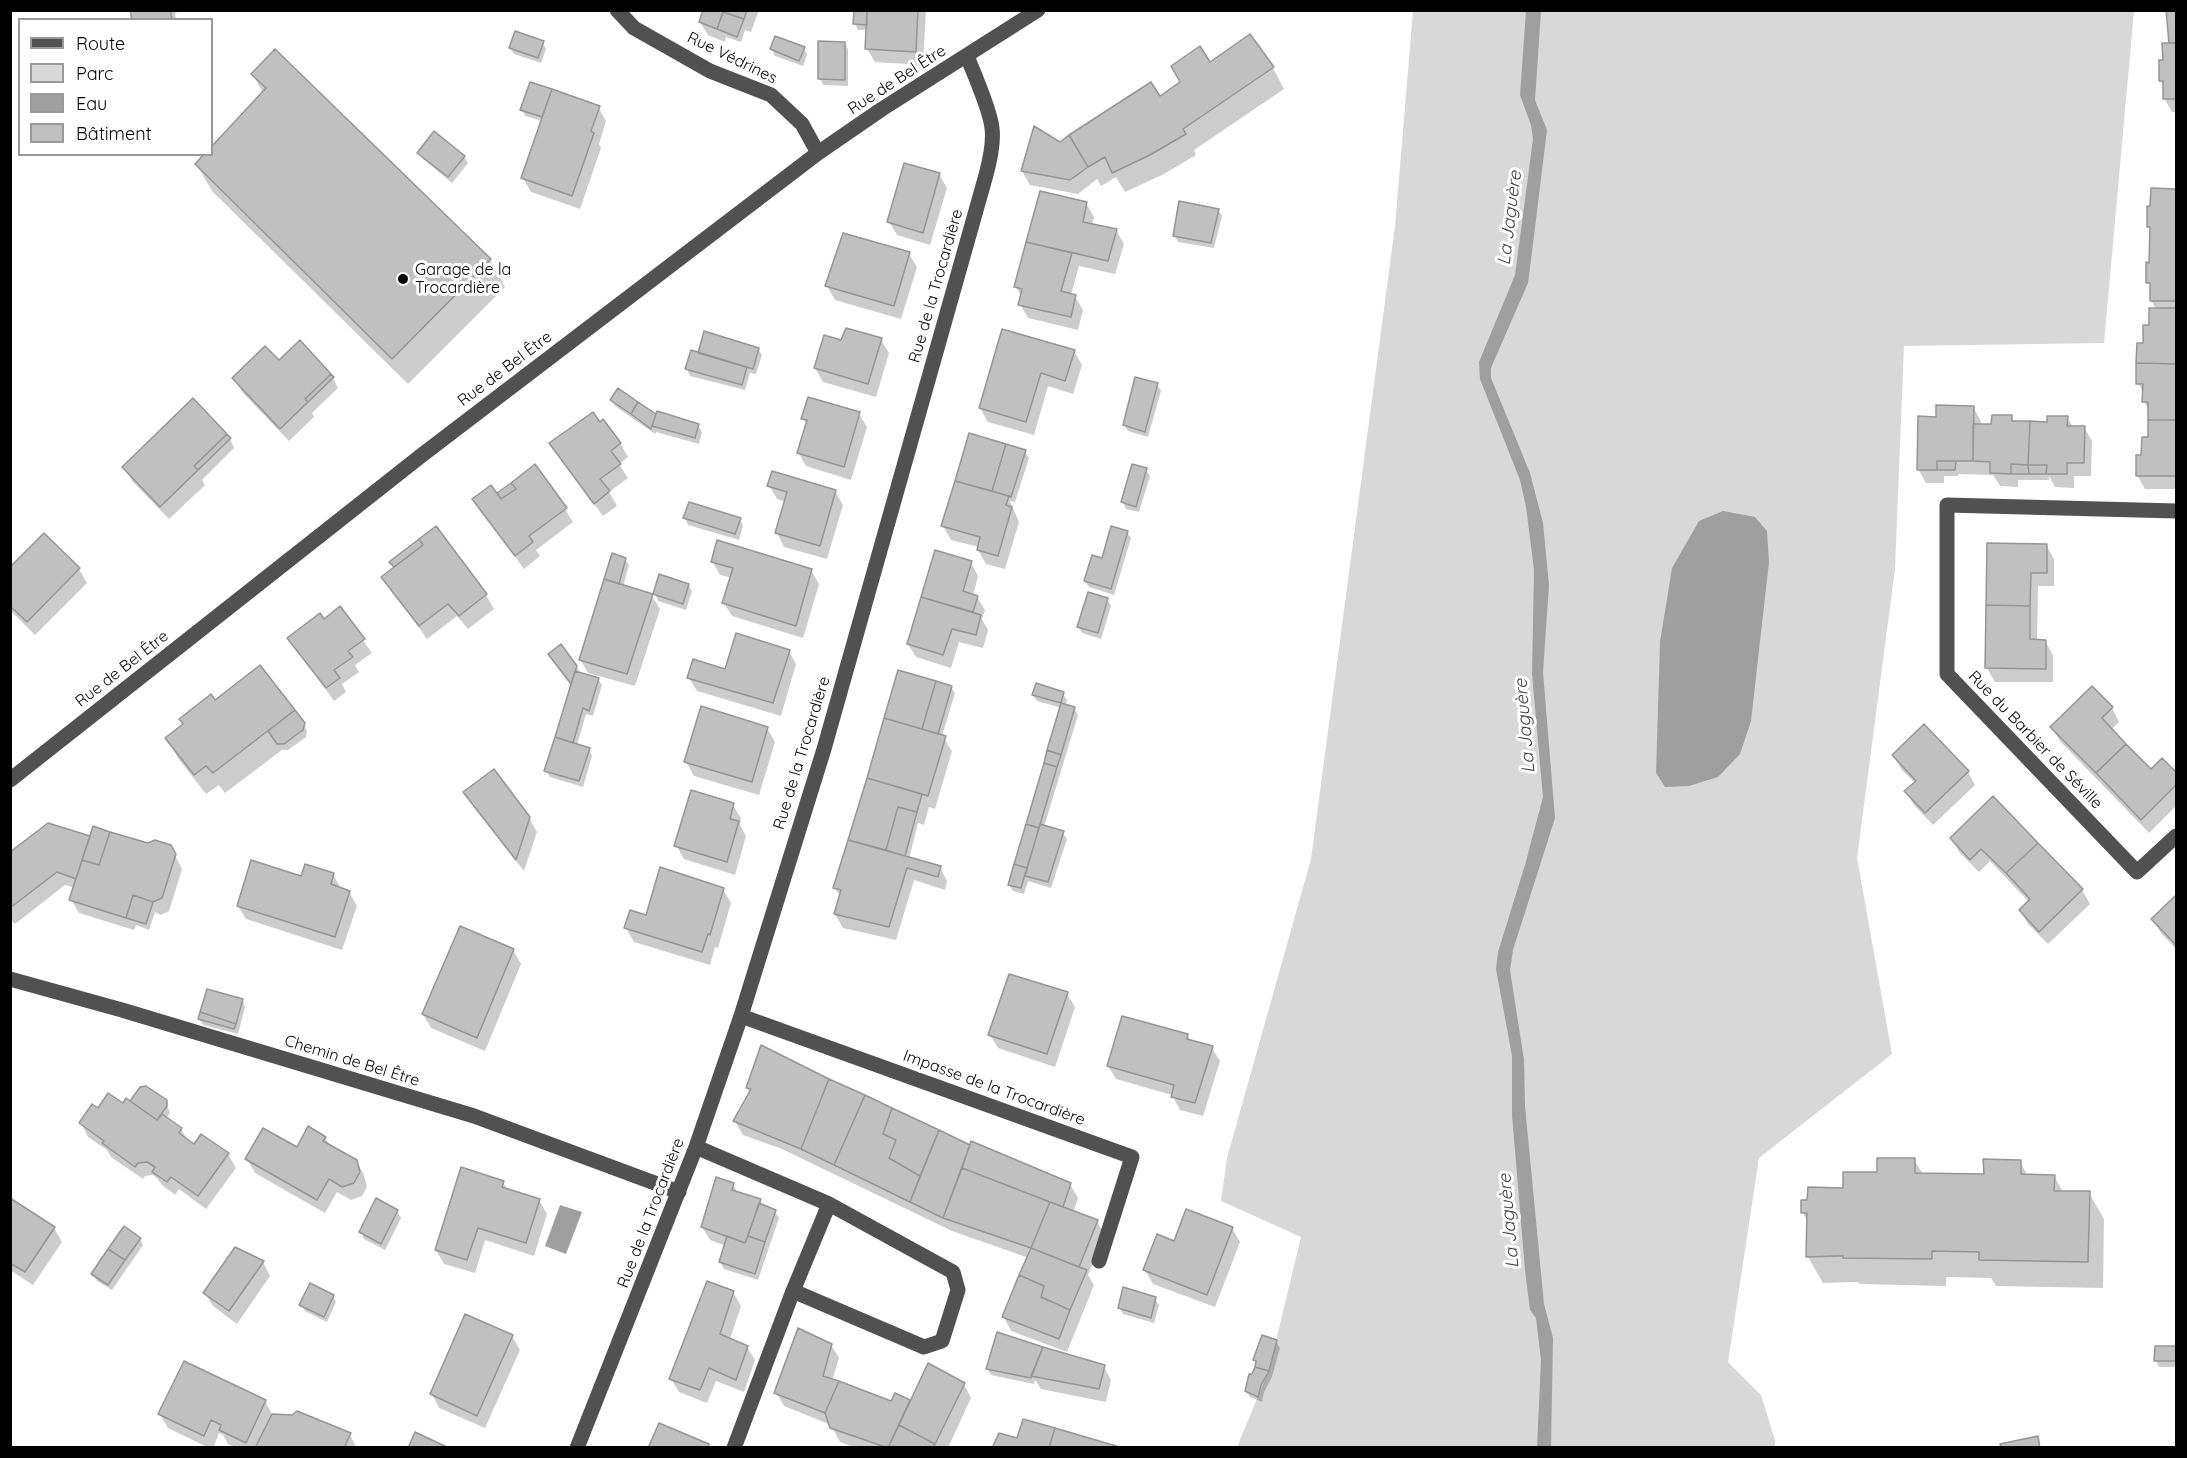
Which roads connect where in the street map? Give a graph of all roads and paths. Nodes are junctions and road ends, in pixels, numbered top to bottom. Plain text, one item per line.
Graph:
1 (617, 10) edge
2 (1038, 10) edge
3 (966, 56) junction
4 (818, 153) junction
5 (2176, 512) edge
6 (10, 780) edge
7 (2176, 836) edge
8 (10, 979) edge
9 (741, 1016) junction
10 (696, 1147) junction
11 (679, 1192) junction
12 (829, 1204) junction
13 (1099, 1261) dead end
14 (793, 1291) junction
15 (577, 1448) edge
16 (734, 1448) edge

1 - 4 street, Rue Védrines
2 - 3 street, Rue de Bel Être
3 - 4 street, Rue de Bel Être
3 - 9 street, Rue de la Trocardière
4 - 6 street, Rue de Bel Être
5 - 7 street, Rue du Barbier de Séville
8 - 11 street, Chemin de Bel Être
9 - 10 street, Rue de la Trocardière
9 - 13 street, Impasse de la Trocardière
10 - 11 street, Rue de la Trocardière
10 - 12 street
11 - 15 street, Rue de la Trocardière
12 - 14 street
12 - 14 street
14 - 16 street

